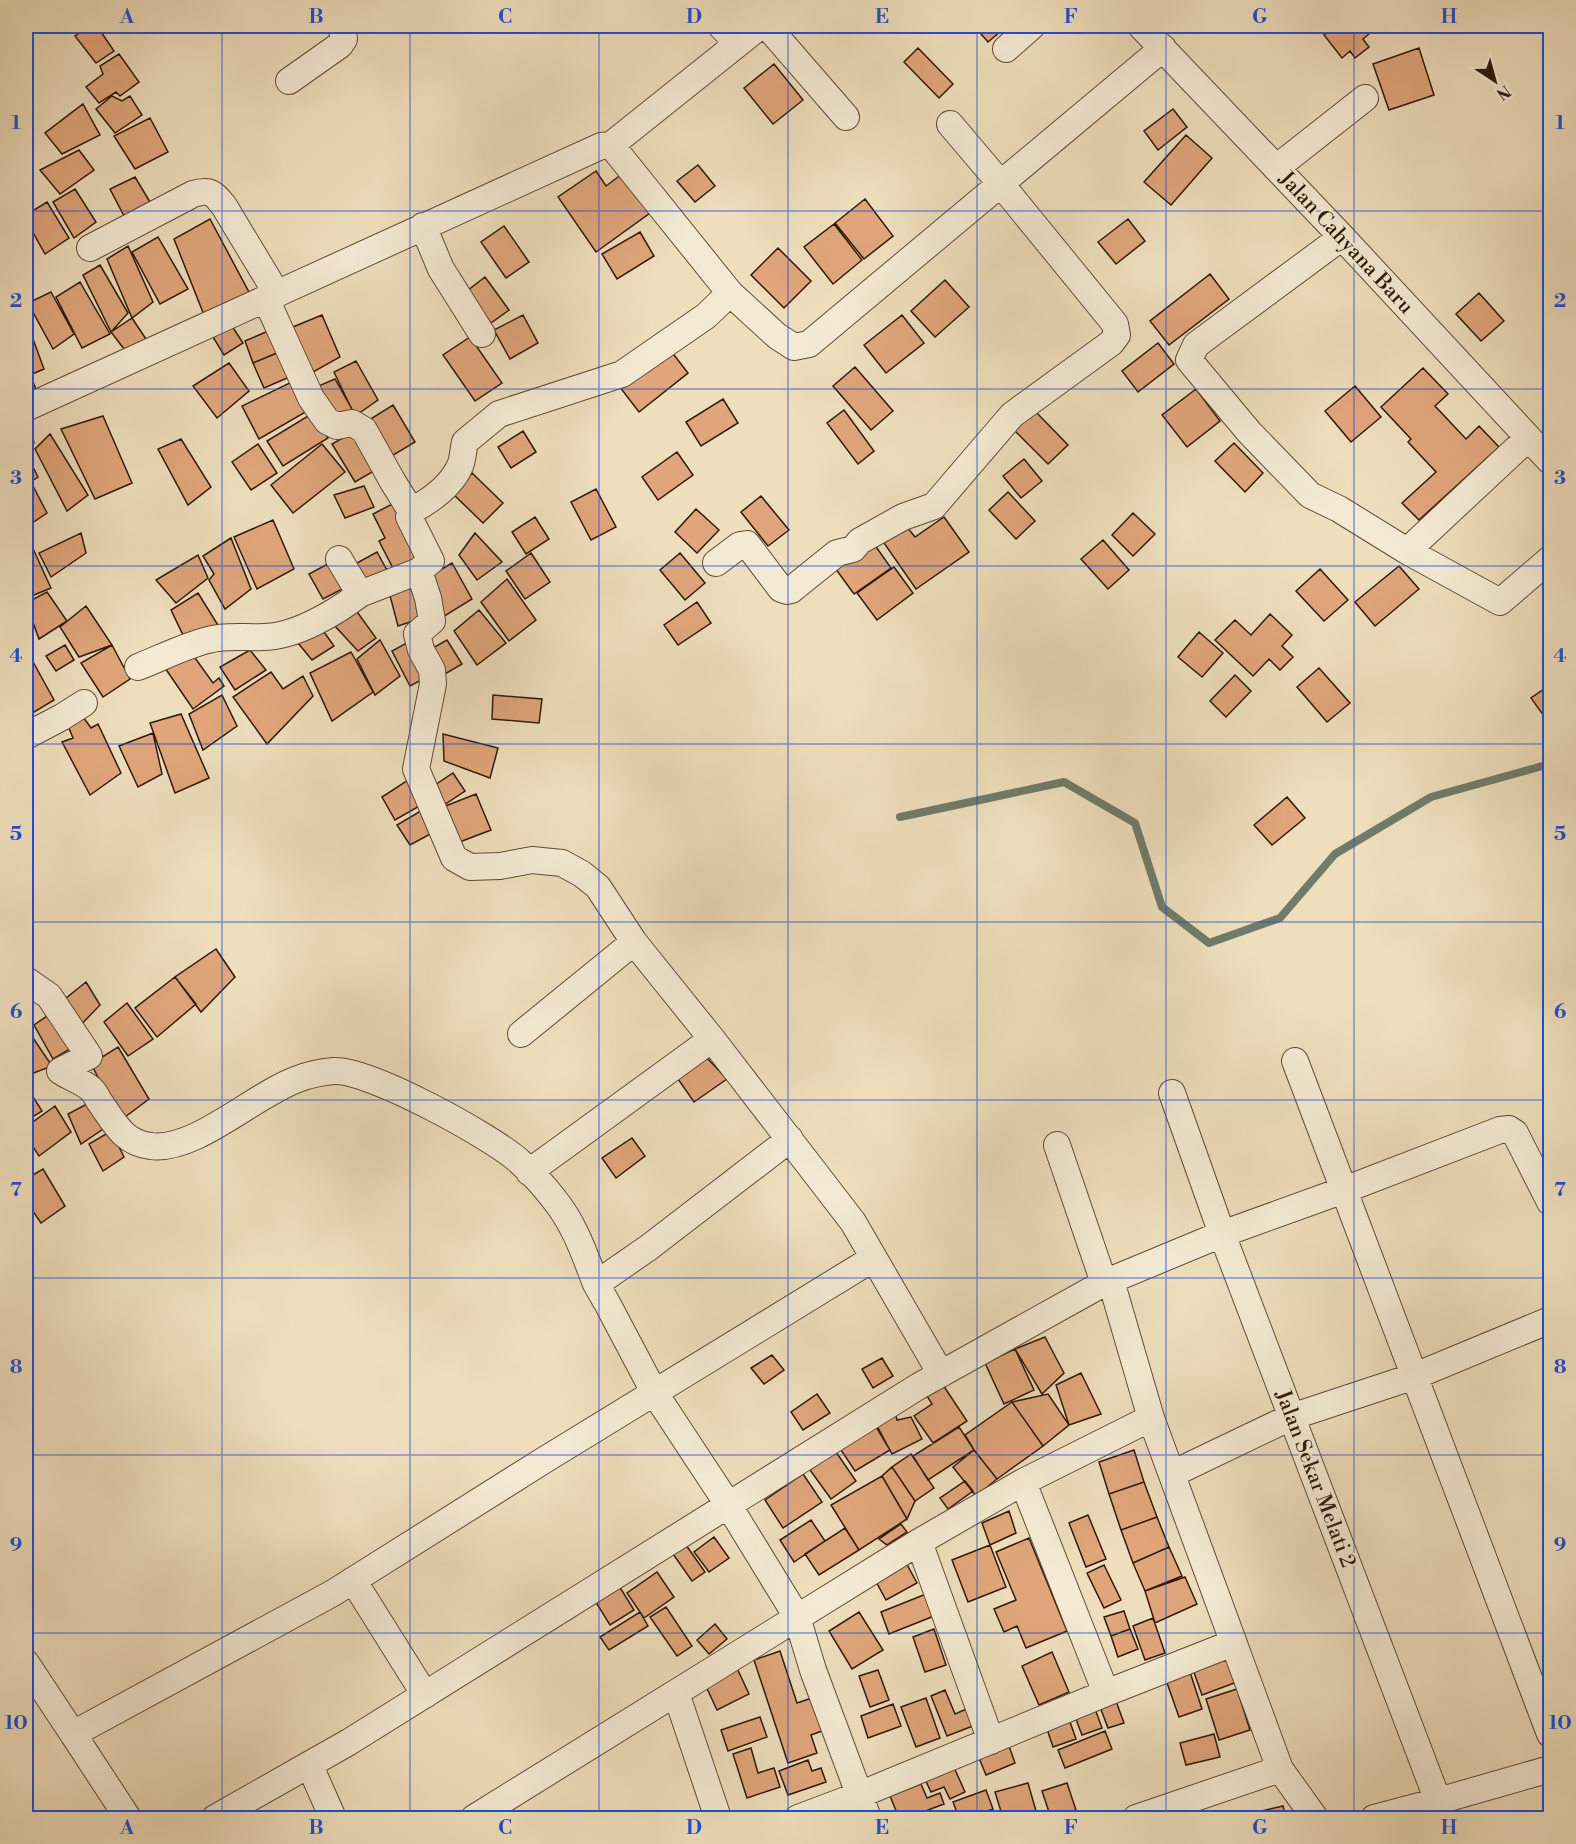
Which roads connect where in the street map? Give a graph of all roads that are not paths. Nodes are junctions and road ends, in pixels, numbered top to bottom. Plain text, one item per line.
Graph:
1 (341, 26) edge
2 (760, 26) edge
3 (767, 26) edge
4 (1032, 26) edge
5 (1141, 26) edge
6 (729, 34) edge
7 (1163, 48) junction
8 (1006, 49) dead end
9 (289, 81) dead end
10 (1365, 99) dead end
11 (846, 117) dead end
12 (950, 124) dead end
13 (611, 145) junction
14 (1276, 168) junction
15 (1000, 183) junction
16 (423, 226) junction
17 (1342, 237) junction
18 (90, 248) dead end
19 (730, 293) junction
20 (272, 297) junction
21 (482, 334) dead end
22 (26, 408) edge
23 (1528, 438) junction
24 (1551, 461) edge
25 (411, 511) junction
26 (1407, 551) junction
27 (339, 559) dead end
28 (1551, 559) edge
29 (716, 562) dead end
30 (419, 571) junction
31 (360, 594) junction
32 (138, 667) dead end
33 (84, 703) dead end
34 (26, 736) edge
35 (634, 942) junction
36 (26, 980) edge
37 (521, 1034) dead end
38 (712, 1039) junction
39 (1294, 1061) dead end
40 (1172, 1093) dead end
41 (790, 1139) junction
42 (1057, 1145) dead end
43 (529, 1172) junction
44 (1344, 1190) junction
45 (1551, 1202) edge
46 (1222, 1234) junction
47 (874, 1258) junction
48 (1107, 1282) junction
49 (602, 1293) junction
50 (1551, 1320) edge
51 (941, 1374) junction
52 (1415, 1376) junction
53 (654, 1392) junction
54 (1292, 1417) junction
55 (1150, 1418) junction
56 (1172, 1474) junction
57 (1023, 1482) junction
58 (729, 1506) junction
59 (919, 1542) junction
60 (353, 1580) junction
61 (797, 1617) junction
62 (1233, 1643) junction
63 (26, 1663) edge
64 (676, 1693) junction
65 (1106, 1693) junction
66 (425, 1695) junction
67 (73, 1734) junction
68 (1551, 1734) edge
69 (991, 1741) junction
70 (310, 1766) junction
71 (1280, 1768) junction
72 (1551, 1769) edge
73 (863, 1807) edge
74 (1441, 1810) edge
75 (128, 1818) edge
76 (215, 1818) edge
77 (333, 1818) edge
78 (474, 1818) edge
79 (718, 1818) edge
80 (798, 1818) edge
81 (1136, 1818) edge
82 (1315, 1818) edge
83 (1374, 1818) edge

1 - 9 street
2 - 6 street
3 - 11 street
4 - 8 street
5 - 7 street, Jalan Cahyana Baru
6 - 13 street
7 - 14 street, Jalan Cahyana Baru
7 - 15 street
10 - 14 street
12 - 15 street
13 - 16 street
13 - 19 street
14 - 17 street, Jalan Cahyana Baru
15 - 19 street
15 - 29 street
16 - 20 street
16 - 21 street
17 - 23 street, Jalan Cahyana Baru
17 - 26 street
18 - 20 street
19 - 25 street
20 - 22 street
20 - 25 street
23 - 24 street, Jalan Cahyana Baru
23 - 26 street
25 - 30 street
26 - 28 street
27 - 31 street
30 - 31 street
30 - 35 street
31 - 32 street
33 - 34 street
35 - 37 street
35 - 38 street
36 - 43 street
38 - 41 street
38 - 43 street
39 - 44 street
40 - 46 street, Jalan Sekar Melati 2
41 - 47 street
41 - 49 street
42 - 48 street
43 - 49 street
44 - 45 street
44 - 46 street
44 - 52 street
46 - 48 street
46 - 54 street, Jalan Sekar Melati 2
47 - 51 street
47 - 53 street
48 - 51 street
48 - 55 street
49 - 53 street
50 - 52 street
51 - 58 street
52 - 54 street
52 - 68 street
53 - 58 street
53 - 60 street
54 - 56 street
54 - 74 street, Jalan Sekar Melati 2
55 - 56 street
55 - 57 street
56 - 62 street
57 - 59 street
57 - 65 street
58 - 61 street
58 - 66 street
59 - 61 street
59 - 69 street
60 - 66 street
60 - 67 street
61 - 64 street
61 - 73 street
62 - 65 street
62 - 71 street
63 - 67 street
64 - 78 street
64 - 79 street
65 - 69 street
66 - 70 street
67 - 75 street
69 - 73 street
70 - 76 street
70 - 77 street
71 - 81 street
71 - 82 street
72 - 74 street
73 - 80 street
74 - 83 street

